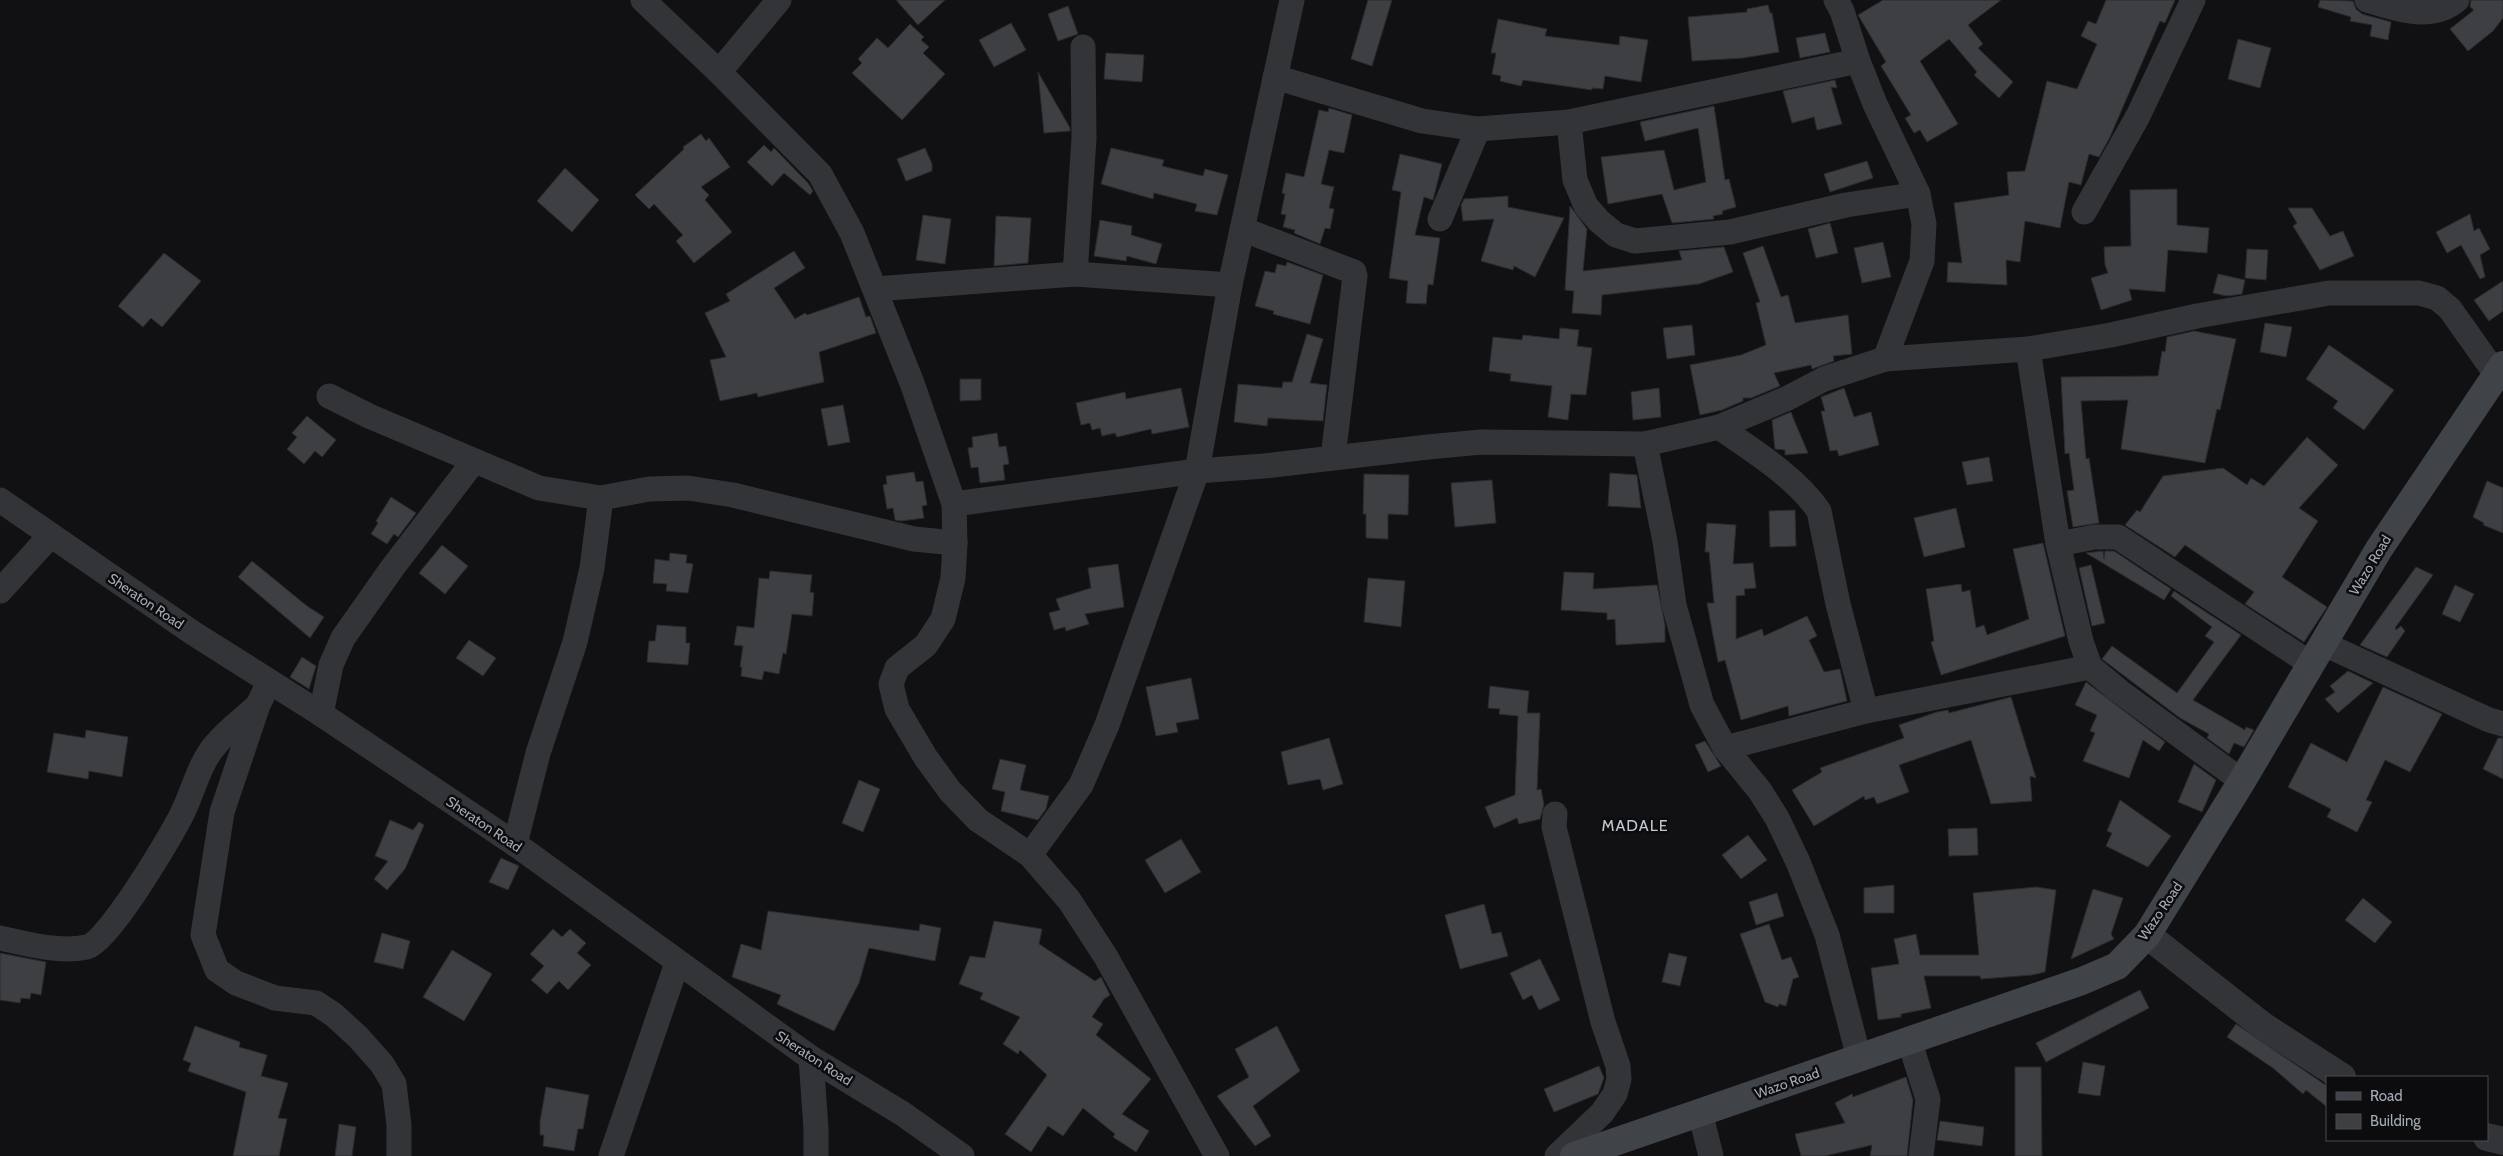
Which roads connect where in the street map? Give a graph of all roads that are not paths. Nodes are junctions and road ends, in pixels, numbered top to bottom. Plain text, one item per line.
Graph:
1 (643, 0) edge
2 (779, 0) edge
3 (1292, 0) edge
4 (1836, 0) edge
5 (2193, 0) edge
6 (2367, 0) edge
7 (2457, 0) edge
8 (1083, 47) dead end
9 (1858, 61) junction
10 (719, 72) junction
11 (1275, 77) junction
12 (1569, 122) junction
13 (1478, 129) junction
14 (1918, 194) junction
15 (2084, 212) dead end
16 (1440, 219) dead end
17 (1242, 228) junction
18 (1075, 274) junction
19 (1230, 285) junction
20 (875, 289) junction
21 (2028, 349) junction
22 (1885, 359) junction
23 (2499, 370) edge
24 (329, 396) dead end
25 (1719, 427) junction
26 (1645, 444) junction
27 (1333, 457) junction
28 (474, 461) junction
29 (1197, 471) junction
30 (601, 498) junction
31 (0, 500) edge
32 (954, 504) junction
33 (50, 536) junction
34 (955, 543) junction
35 (2058, 544) junction
36 (0, 591) edge
37 (2317, 654) junction
38 (2090, 667) junction
39 (269, 682) junction
40 (258, 705) junction
41 (1866, 712) junction
42 (321, 714) junction
43 (2503, 724) edge
44 (1725, 748) junction
45 (2242, 781) junction
46 (1555, 814) dead end
47 (515, 844) junction
48 (1030, 855) junction
49 (2147, 936) junction
50 (0, 938) edge
51 (677, 963) junction
52 (1910, 1040) junction
53 (811, 1058) junction
54 (1859, 1058) junction
55 (2340, 1076) edge
56 (1700, 1112) junction
57 (2488, 1137) edge
58 (2503, 1141) edge
59 (399, 1156) edge
60 (611, 1156) edge
61 (816, 1156) edge
62 (962, 1156) edge
63 (1217, 1156) edge
64 (1557, 1156) edge
65 (1574, 1156) edge
66 (1711, 1156) edge
67 (1921, 1156) edge

1 - 10 street
2 - 10 street
3 - 11 street
4 - 9 street
5 - 15 street
6 - 7 street
8 - 18 street
9 - 12 street
9 - 14 street
10 - 20 street
11 - 13 street
11 - 17 street
12 - 13 street
12 - 14 street
13 - 16 street
14 - 22 street
17 - 19 street
17 - 27 street
18 - 19 street
18 - 20 street
19 - 29 street
20 - 32 street
21 - 22 street
21 - 23 street
21 - 35 street
22 - 25 street
23 - 37 main road, Wazo Road
24 - 28 street
25 - 26 street
25 - 41 street
26 - 27 street
26 - 44 street
27 - 29 street
28 - 30 street
28 - 42 street
29 - 32 street
29 - 48 street
30 - 34 street
30 - 47 street
31 - 33 street, Sheraton Road
32 - 34 street
33 - 36 street
33 - 39 street, Sheraton Road
34 - 48 street
35 - 37 street
35 - 38 street
37 - 43 street
37 - 45 main road, Wazo Road
38 - 41 street
38 - 45 street
39 - 40 street
39 - 42 street, Sheraton Road
40 - 50 street
40 - 59 street
41 - 44 street
42 - 47 street, Sheraton Road
44 - 54 street
45 - 49 main road, Wazo Road
46 - 64 street
47 - 51 street, Sheraton Road
48 - 63 street
49 - 52 main road, Wazo Road
49 - 55 street
51 - 53 street, Sheraton Road
51 - 60 street
52 - 54 main road, Wazo Road
52 - 67 street
53 - 61 street
53 - 62 street, Sheraton Road
54 - 56 main road, Wazo Road
56 - 65 main road, Wazo Road
56 - 66 street
57 - 58 street

